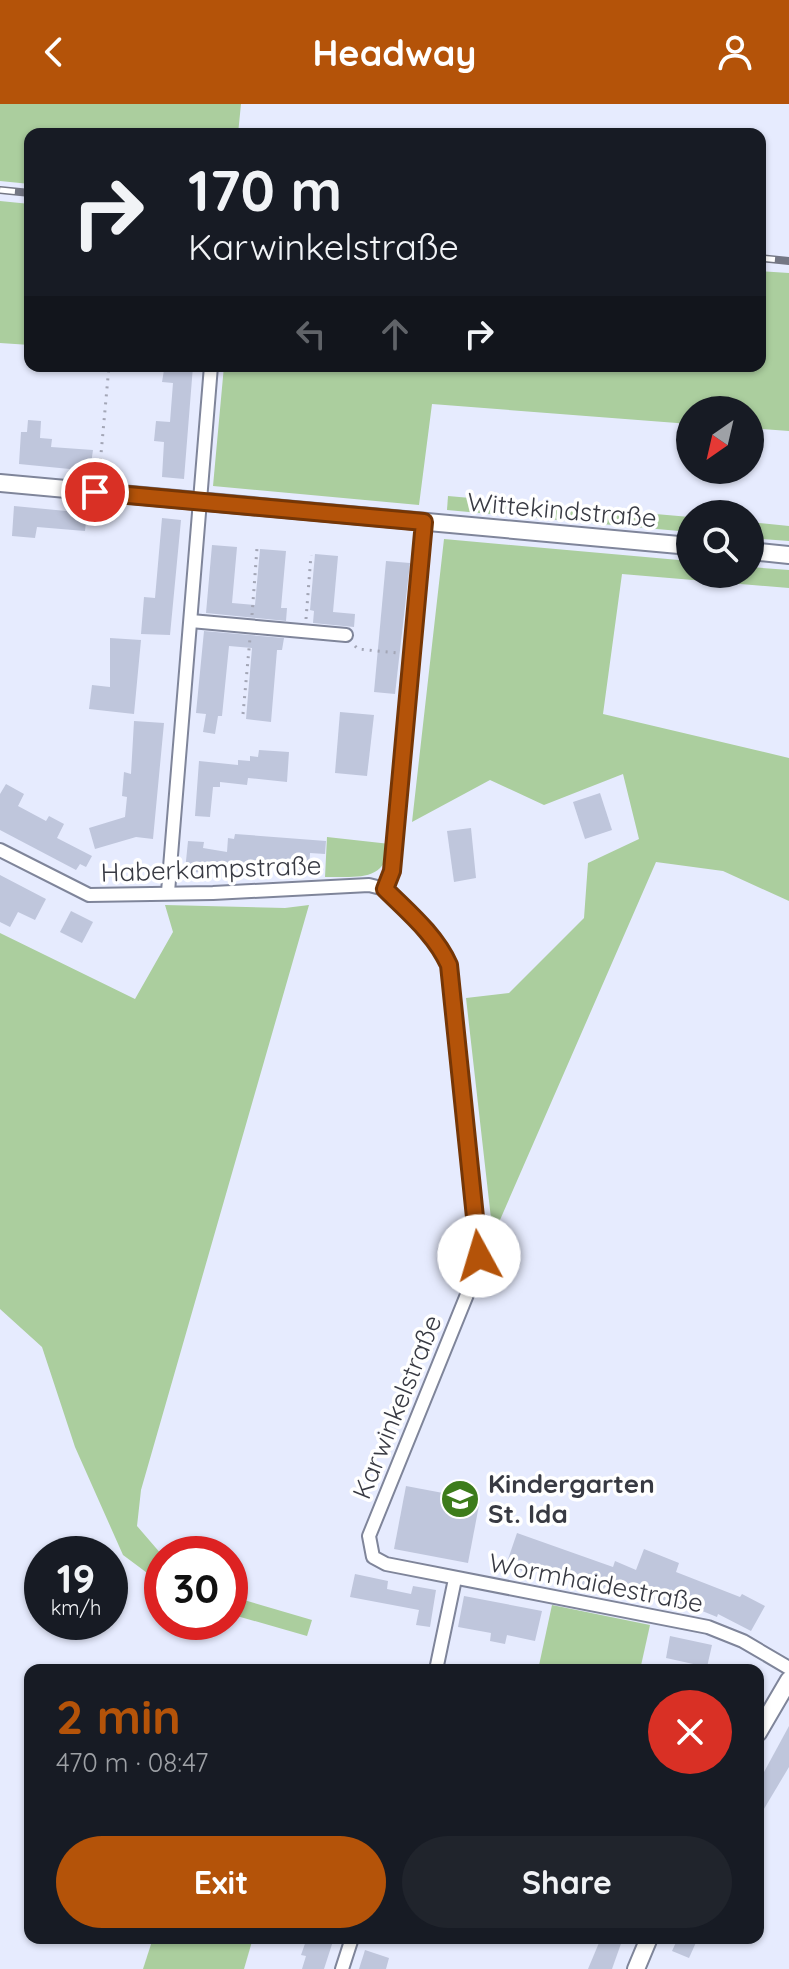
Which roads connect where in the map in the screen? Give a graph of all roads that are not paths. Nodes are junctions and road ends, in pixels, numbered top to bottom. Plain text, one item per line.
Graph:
1 (211, 372) edge
2 (0, 483) edge
3 (200, 502) junction
4 (424, 522) junction
5 (676, 545) edge
6 (764, 552) edge
7 (789, 555) edge
8 (191, 621) junction
9 (346, 635) road end
10 (0, 850) edge
11 (385, 889) junction
12 (168, 892) junction
13 (386, 1564) joint
14 (455, 1579) junction
15 (437, 1664) edge
16 (789, 1668) edge
17 (789, 1680) edge
18 (764, 1723) edge
19 (350, 1944) edge
20 (646, 1944) edge
21 (342, 1969) edge
22 (636, 1969) edge

1 - 3 street
2 - 3 main road, Wittekindstraße
3 - 4 main road, Wittekindstraße
3 - 8 street
4 - 5 main road, Wittekindstraße
4 - 11 street
6 - 7 main road
8 - 9 street
8 - 12 street
10 - 12 street, Haberkampstraße
11 - 12 street, Haberkampstraße
11 - 13 street, Karwinkelstraße
13 - 14 street, Wormhaidestraße
14 - 15 street
14 - 16 street, Wormhaidestraße
17 - 18 main road
19 - 21 street
20 - 22 main road

